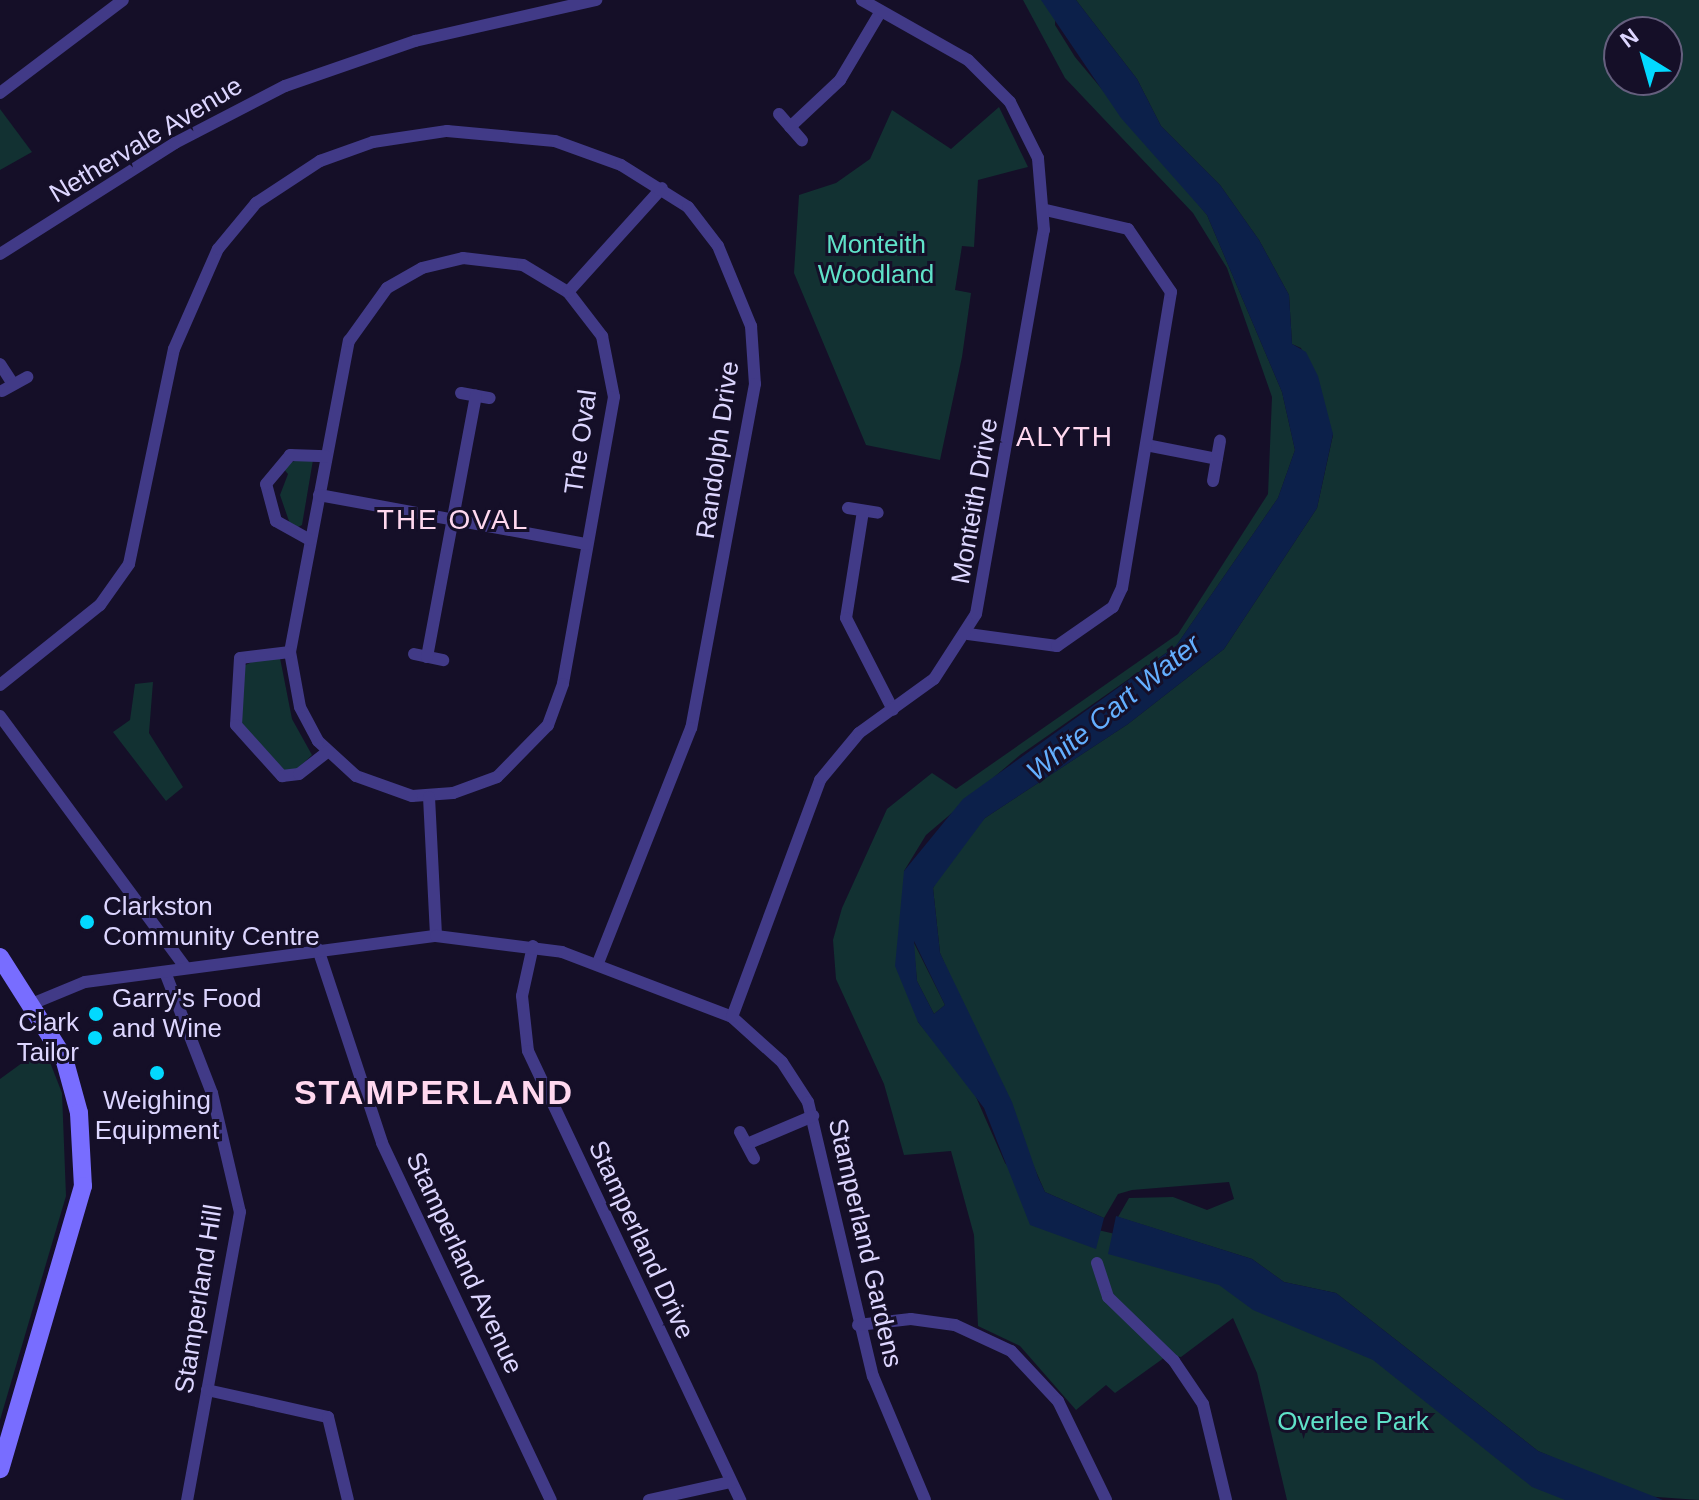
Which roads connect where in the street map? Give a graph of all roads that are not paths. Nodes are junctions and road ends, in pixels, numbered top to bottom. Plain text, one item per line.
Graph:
1 (123, 0) edge
2 (596, 0) edge
3 (862, 0) edge
4 (881, 11) junction
5 (0, 93) edge
6 (779, 114) dead end
7 (790, 127) junction
8 (802, 140) dead end
9 (662, 188) junction
10 (1046, 210) junction
11 (0, 254) edge
12 (568, 292) junction
13 (0, 364) edge
14 (27, 377) dead end
15 (13, 384) junction
16 (2, 391) edge
17 (461, 393) dead end
18 (476, 396) junction
19 (490, 398) dead end
20 (1220, 441) dead end
21 (1146, 445) junction
22 (326, 456) junction
23 (1217, 459) junction
24 (1213, 481) dead end
25 (319, 495) junction
26 (848, 508) dead end
27 (863, 511) junction
28 (878, 513) dead end
29 (453, 520) junction
30 (310, 540) junction
31 (587, 544) junction
32 (968, 634) junction
33 (290, 652) junction
34 (414, 654) dead end
35 (427, 657) junction
36 (443, 660) dead end
37 (2, 680) edge
38 (893, 710) junction
39 (0, 716) edge
40 (328, 751) junction
41 (429, 797) junction
42 (436, 936) junction
43 (533, 946) junction
44 (318, 949) junction
45 (0, 957) edge
46 (598, 963) junction
47 (186, 968) junction
48 (165, 972) junction
49 (34, 1003) junction
50 (732, 1017) junction
51 (813, 1116) junction
52 (740, 1132) dead end
53 (747, 1144) junction
54 (754, 1158) dead end
55 (1097, 1263) dead end
56 (858, 1325) junction
57 (207, 1390) junction
58 (0, 1469) edge
59 (731, 1482) junction
60 (187, 1500) edge
61 (348, 1500) edge
62 (551, 1500) edge
63 (649, 1500) edge
64 (740, 1500) edge
65 (925, 1500) edge
66 (1106, 1500) edge
67 (1226, 1500) edge

1 - 5 street
2 - 11 street, Nethervale Avenue
3 - 4 street, Monteith Drive
4 - 7 street
4 - 10 street, Monteith Drive
6 - 7 street
7 - 8 street
9 - 12 street
9 - 37 street, Randolph Drive
9 - 46 street, Randolph Drive
10 - 21 street
10 - 32 street, Monteith Drive
12 - 22 street, The Oval
12 - 31 street, The Oval
13 - 15 street
14 - 15 street
15 - 16 street
17 - 18 street
18 - 19 street
18 - 29 street
20 - 23 street
21 - 23 street
21 - 32 street
22 - 25 street, The Oval
22 - 30 street
23 - 24 street
25 - 29 street
25 - 30 street, The Oval
26 - 27 street
27 - 28 street
27 - 38 street
29 - 31 street
29 - 35 street
30 - 33 street, The Oval
31 - 41 street, The Oval
32 - 38 street, Monteith Drive
33 - 40 street, The Oval
33 - 40 street
34 - 35 street
35 - 36 street
38 - 50 street, Monteith Drive
39 - 47 street
40 - 41 street, The Oval
41 - 42 street
42 - 43 street, Stamperland Gardens
42 - 44 street, Stamperland Gardens
43 - 46 street, Stamperland Gardens
43 - 59 street, Stamperland Drive
44 - 47 street, Stamperland Gardens
44 - 62 street, Stamperland Avenue
45 - 49 main road
46 - 50 street, Stamperland Gardens
47 - 48 street, Stamperland Gardens
48 - 49 street, Stamperland Gardens
48 - 57 street, Stamperland Hill
49 - 58 main road
50 - 51 street, Stamperland Gardens
51 - 53 street
51 - 56 street, Stamperland Gardens
52 - 53 street
53 - 54 street
55 - 67 street
56 - 65 street, Stamperland Gardens
56 - 66 street
57 - 60 street, Stamperland Hill
57 - 61 street
59 - 63 street
59 - 64 street, Stamperland Drive

